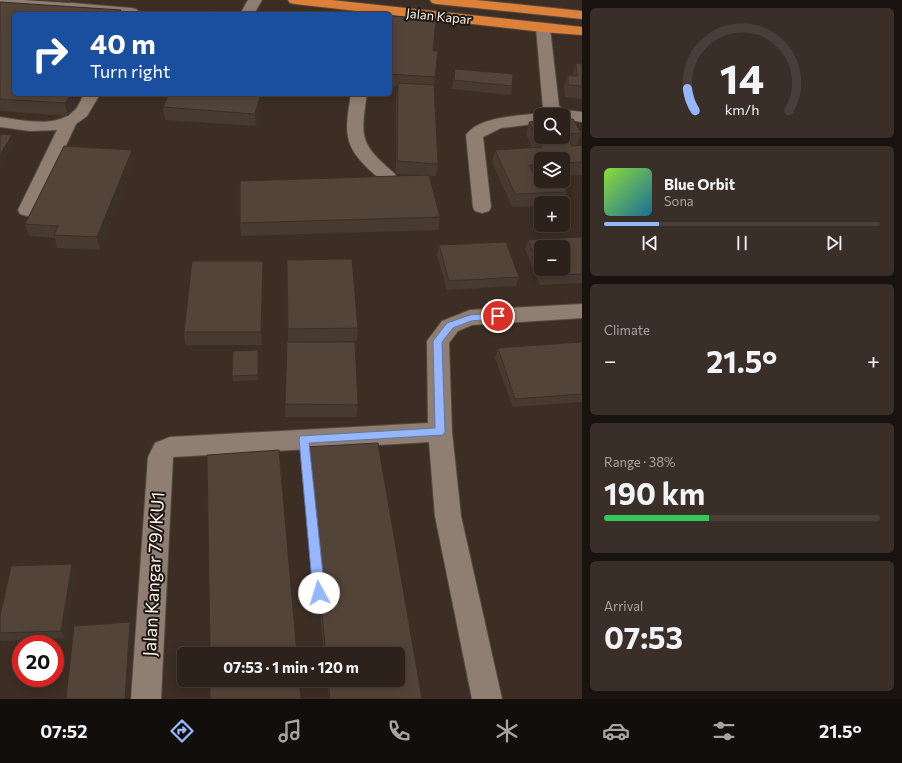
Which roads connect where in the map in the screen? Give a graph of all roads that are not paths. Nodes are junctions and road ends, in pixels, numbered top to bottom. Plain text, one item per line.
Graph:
1 (126, 0) edge
2 (255, 0) edge
3 (295, 0) edge
4 (445, 0) edge
5 (0, 1) edge
6 (122, 12) edge
7 (132, 12) edge
8 (248, 12) edge
9 (376, 12) edge
10 (392, 14) edge
11 (582, 15) edge
12 (543, 28) junction
13 (582, 31) edge
14 (91, 96) edge
15 (358, 96) edge
16 (551, 108) edge
17 (570, 116) edge
18 (582, 116) edge
19 (534, 119) edge
20 (0, 122) edge
21 (69, 122) junction
22 (388, 177) edge
23 (482, 207) dead end
24 (27, 210) dead end
25 (582, 311) edge
26 (440, 432) junction
27 (146, 699) edge
28 (487, 699) edge

1 - 7 street
2 - 8 street
3 - 9 highway, Jalan Kapar
4 - 11 highway, Jalan Kapar
5 - 6 street
10 - 12 highway, Jalan Kapar
12 - 13 highway, Jalan Kapar
12 - 16 street
14 - 21 street
15 - 22 street
17 - 18 street
19 - 23 street
20 - 21 street
21 - 24 street
25 - 26 street
26 - 27 street, Jalan Kangar 79/KU1
26 - 28 street

